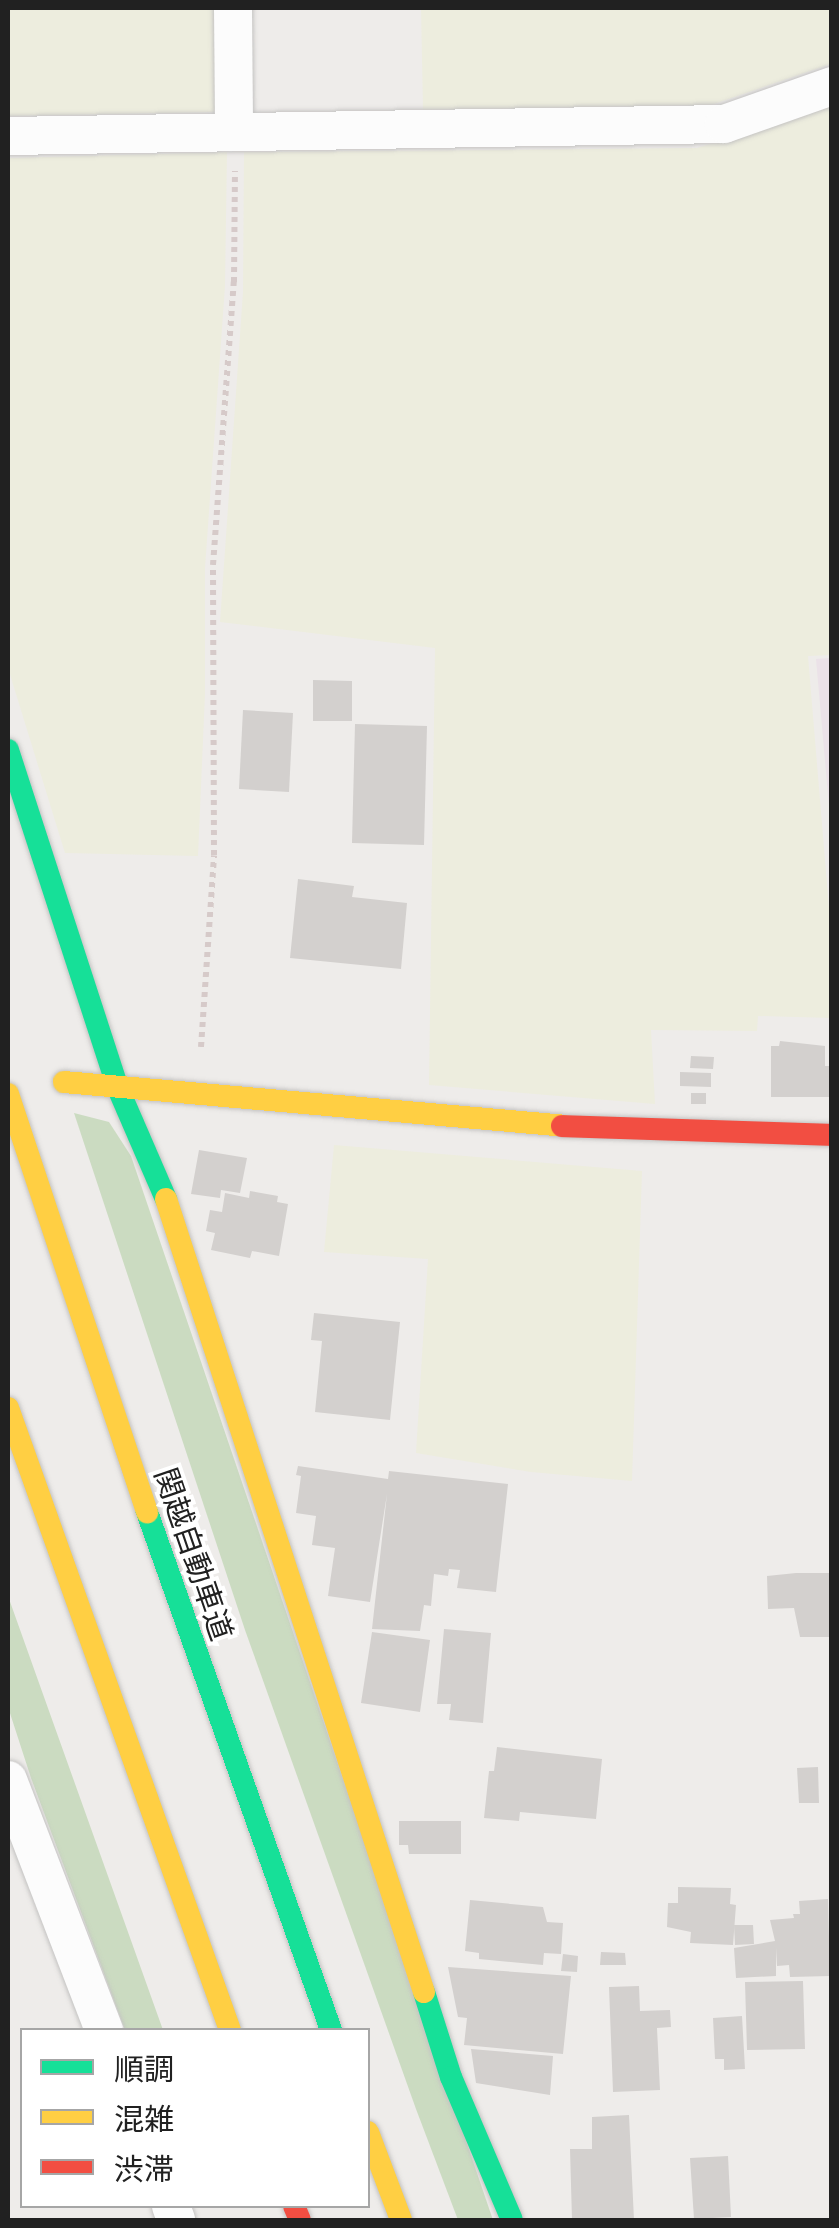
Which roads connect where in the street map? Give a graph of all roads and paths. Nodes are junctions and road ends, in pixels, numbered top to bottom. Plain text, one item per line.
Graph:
1 (233, 8) edge
2 (832, 86) edge
3 (234, 132) junction
4 (8, 136) edge
5 (8, 750) edge
6 (64, 1082) dead end
7 (116, 1086) junction
8 (197, 1093) junction
9 (8, 1094) edge
10 (832, 1136) edge
11 (8, 1408) edge
12 (8, 1780) edge
13 (103, 2028) edge
14 (229, 2028) edge
15 (331, 2028) edge
16 (370, 2137) edge
17 (401, 2220) edge
18 (512, 2220) edge

1 - 3 street
2 - 3 street
3 - 4 street
3 - 8 path
5 - 7 main road
6 - 7 main road
7 - 8 main road
7 - 18 main road
8 - 10 main road
9 - 15 main road, 関越自動車道
11 - 14 main road
12 - 13 street
16 - 17 main road

